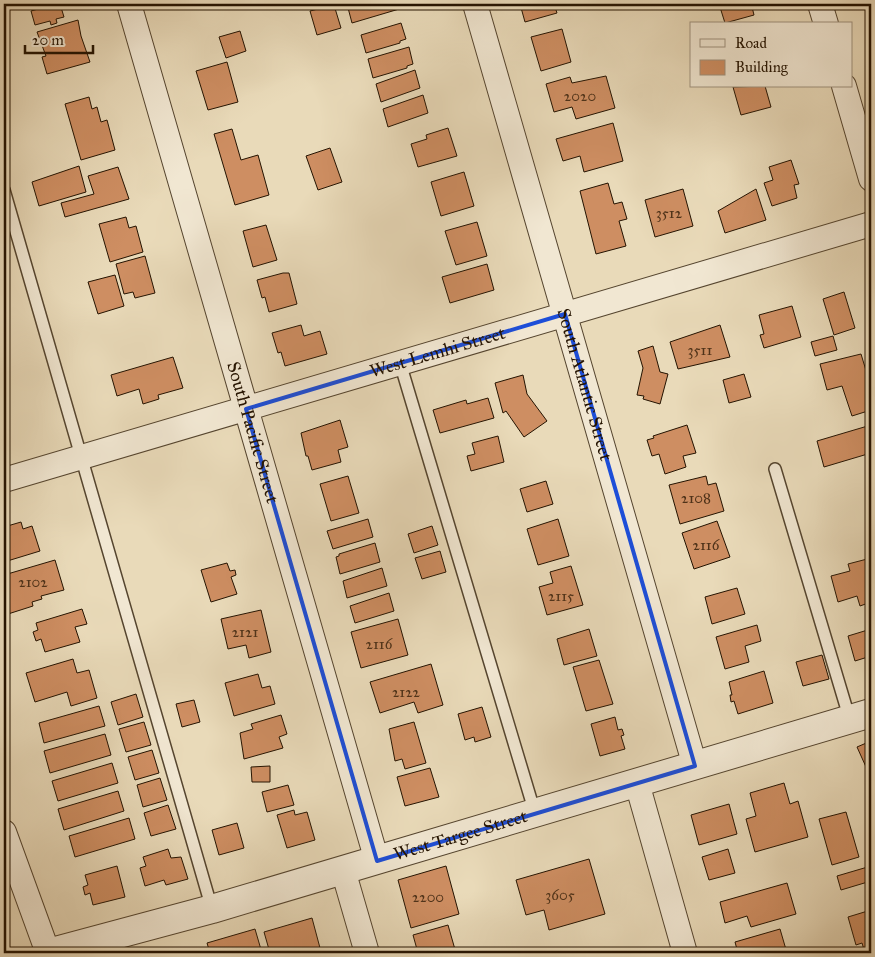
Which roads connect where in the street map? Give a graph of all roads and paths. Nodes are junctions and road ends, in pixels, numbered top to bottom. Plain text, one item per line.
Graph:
1 (129, 4) edge
2 (475, 4) edge
3 (820, 4) edge
4 (825, 22) edge
5 (845, 88) edge
6 (871, 179) edge
7 (4, 190) edge
8 (871, 224) edge
9 (565, 314) junction
10 (400, 363) junction
11 (246, 408) junction
12 (81, 457) junction
13 (776, 469) dead end
14 (4, 480) edge
15 (860, 717) edge
16 (695, 766) junction
17 (637, 783) junction
18 (535, 813) junction
19 (4, 832) edge
20 (377, 860) junction
21 (343, 870) junction
22 (212, 909) junction
23 (48, 953) edge
24 (367, 953) edge
25 (685, 953) edge

1 - 11 street, South Pacific Street
2 - 9 street, South Atlantic Street
3 - 4 street
5 - 6 street
7 - 12 lane
8 - 9 street, West Lemhi Street
9 - 10 street, West Lemhi Street
9 - 16 street, South Atlantic Street
10 - 11 street, West Lemhi Street
10 - 18 lane
11 - 12 street, West Lemhi Street
11 - 20 street, South Pacific Street
12 - 14 street, West Lemhi Street
12 - 22 lane
13 - 15 lane
15 - 16 street, West Targee Street
16 - 17 street, West Targee Street
17 - 18 street, West Targee Street
17 - 25 street
18 - 20 street, West Targee Street
19 - 23 street
20 - 21 street, West Targee Street
21 - 22 street, West Targee Street
21 - 24 street
22 - 23 street, West Targee Street

